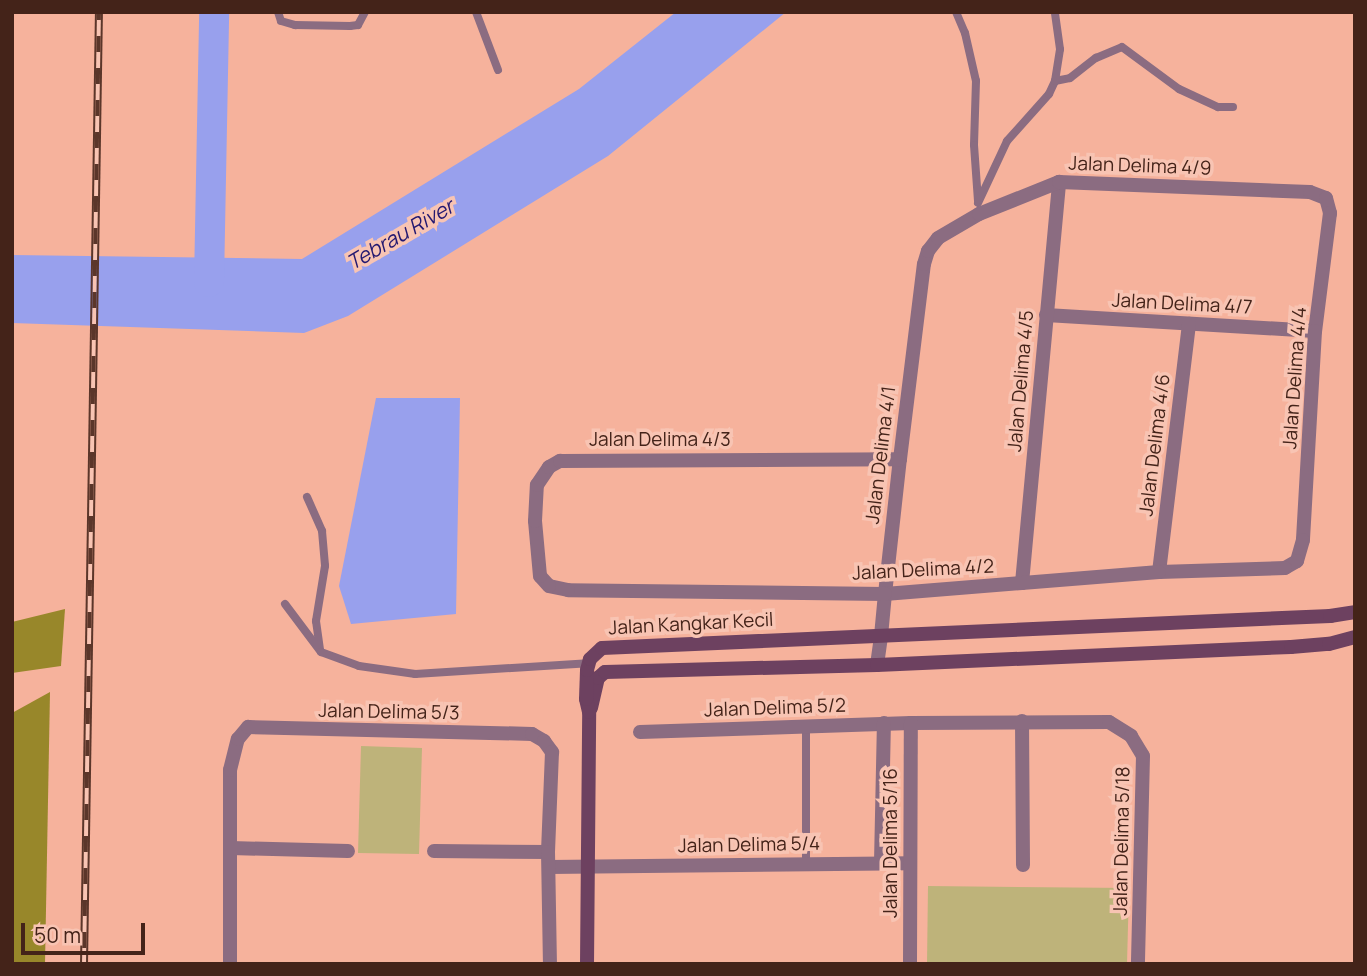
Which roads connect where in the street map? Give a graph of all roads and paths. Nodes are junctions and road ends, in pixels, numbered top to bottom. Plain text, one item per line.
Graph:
1 (278, 12) edge
2 (365, 12) edge
3 (476, 12) edge
4 (956, 12) edge
5 (1055, 12) edge
6 (498, 70) dead end
7 (1055, 81) junction
8 (1233, 107) dead end
9 (1059, 182) junction
10 (1326, 198) joint
11 (979, 208) junction
12 (928, 251) joint
13 (1046, 315) junction
14 (1189, 324) junction
15 (1315, 331) junction
16 (900, 459) junction
17 (307, 497) dead end
18 (1297, 561) joint
19 (1159, 572) junction
20 (1021, 583) junction
21 (549, 586) joint
22 (885, 594) junction
23 (285, 604) dead end
24 (1355, 612) edge
25 (881, 636) junction
26 (1355, 637) edge
27 (321, 652) junction
28 (588, 663) junction
29 (877, 665) junction
30 (589, 712) junction
31 (1023, 721) junction
32 (884, 723) junction
33 (911, 723) junction
34 (806, 726) junction
35 (640, 732) dead end
36 (231, 848) junction
37 (348, 851) dead end
38 (434, 851) dead end
39 (548, 860) junction
40 (881, 863) junction
41 (910, 863) junction
42 (806, 864) junction
43 (1023, 865) dead end
44 (588, 866) junction
45 (230, 964) edge
46 (550, 964) edge
47 (586, 964) edge
48 (910, 964) edge
49 (1139, 964) edge

1 - 2 lane
3 - 6 lane
4 - 11 lane
5 - 7 lane
7 - 8 lane
7 - 11 lane
9 - 10 street, Jalan Delima 4/9
9 - 11 street, Jalan Delima 4/9
9 - 13 street, Jalan Delima 4/5
10 - 15 street, Jalan Delima 4/4
11 - 12 street, Jalan Delima 4/9
12 - 16 street, Jalan Delima 4/1
13 - 14 street, Jalan Delima 4/7
13 - 20 street, Jalan Delima 4/5
14 - 15 street, Jalan Delima 4/7
14 - 19 street, Jalan Delima 4/6
15 - 18 street, Jalan Delima 4/4
16 - 21 street, Jalan Delima 4/3
16 - 22 street, Jalan Delima 4/1
17 - 27 lane
18 - 19 street, Jalan Delima 4/2
19 - 20 street, Jalan Delima 4/2
20 - 22 street, Jalan Delima 4/2
21 - 22 street, Jalan Delima 4/2
22 - 25 street, Jalan Delima 4/1
23 - 27 lane
24 - 25 street, Jalan Kangkar Kecil
25 - 28 street, Jalan Kangkar Kecil
25 - 29 street, Jalan Delima 4/1
26 - 29 street
27 - 28 lane
28 - 30 street
29 - 30 street
30 - 44 street
31 - 33 street, Jalan Delima 5/18
31 - 43 street
31 - 49 street, Jalan Delima 5/18
32 - 33 street, Jalan Delima 5/2
32 - 34 street, Jalan Delima 5/2
32 - 40 street, Jalan Delima 5/16
33 - 41 street, Jalan Delima 5/16
34 - 35 street, Jalan Delima 5/2
34 - 42 lane
36 - 37 street
36 - 39 street, Jalan Delima 5/3
36 - 45 street, Jalan Delima 5/3
38 - 39 street, Jalan Delima 5/4
39 - 44 street, Jalan Delima 5/4
39 - 46 street, Jalan Delima 5/3
40 - 41 street, Jalan Delima 5/4
40 - 42 street, Jalan Delima 5/4
41 - 48 street, Jalan Delima 5/16
42 - 44 street, Jalan Delima 5/4
44 - 47 street

